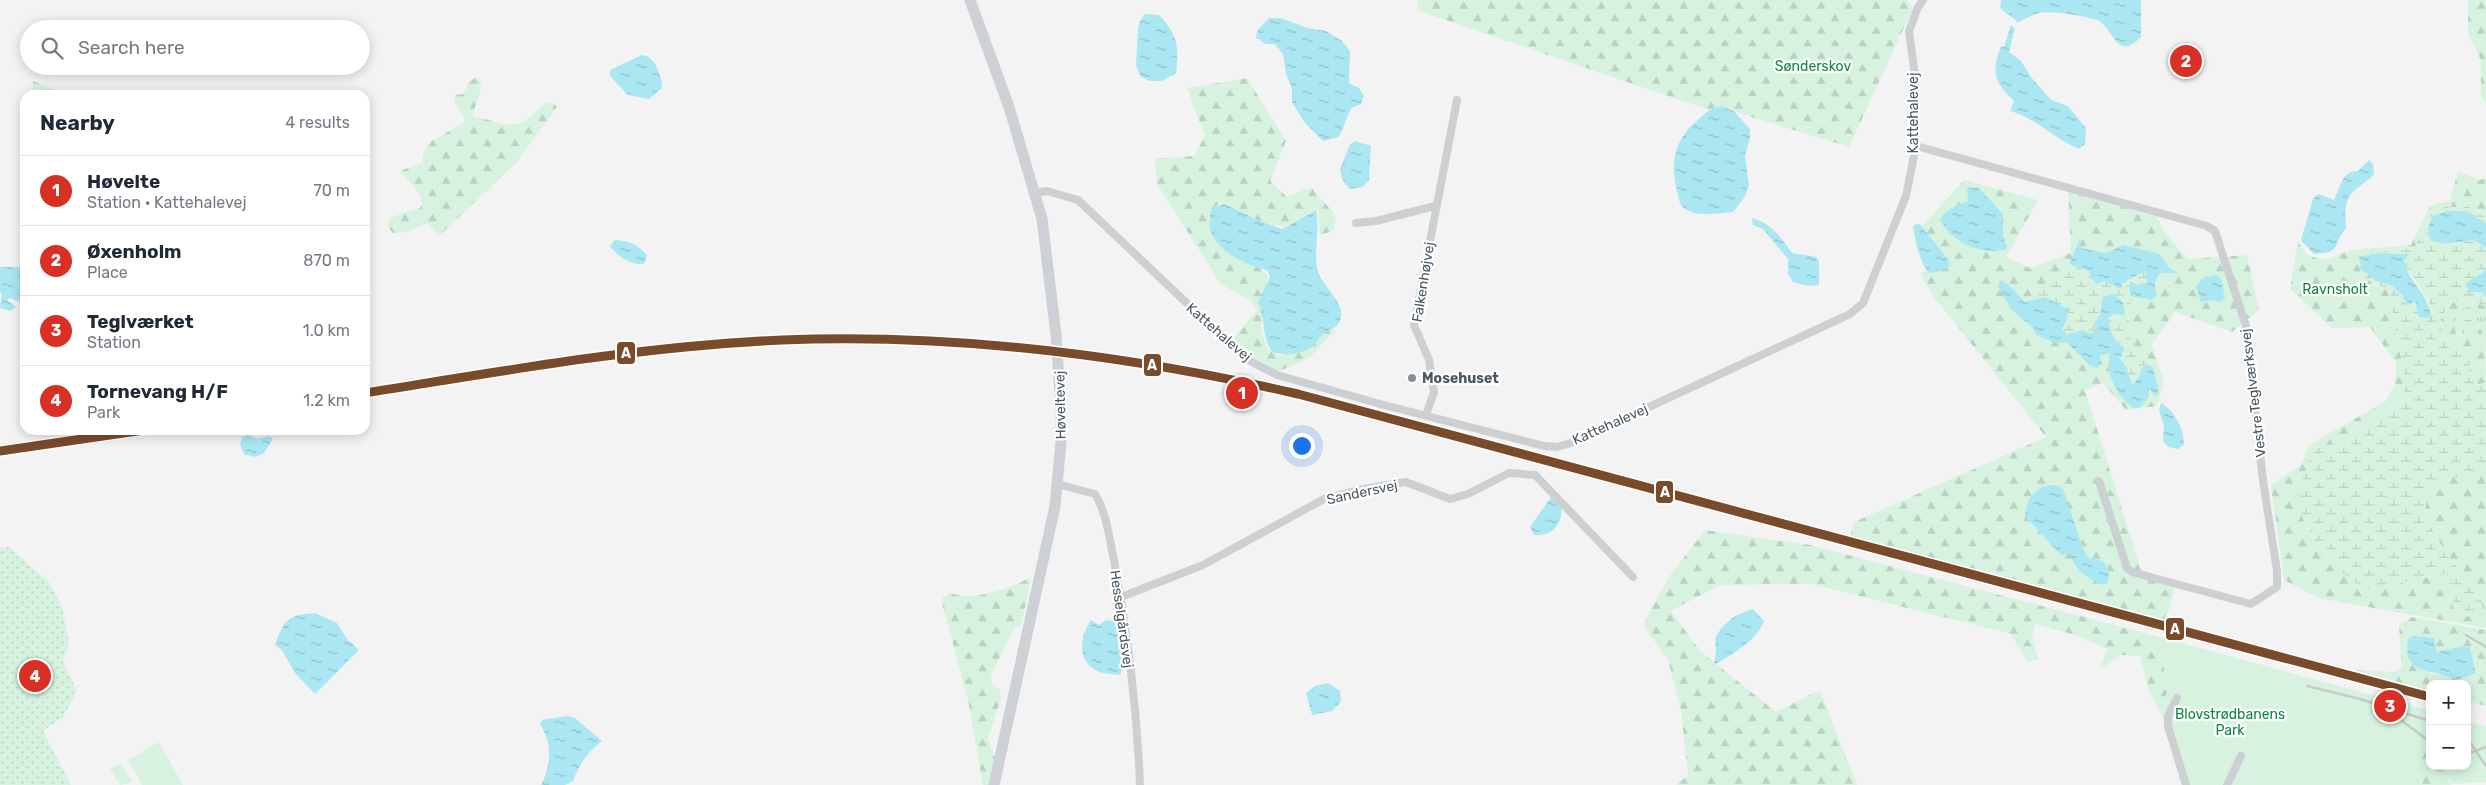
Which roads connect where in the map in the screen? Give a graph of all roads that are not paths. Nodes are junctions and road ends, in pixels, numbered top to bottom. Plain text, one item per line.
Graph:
1 (970, 0) edge
2 (1923, 0) edge
3 (1457, 100) dead end
4 (1916, 146) junction
5 (1035, 193) junction
6 (1436, 206) junction
7 (1356, 223) dead end
8 (1426, 414) junction
9 (2099, 481) dead end
10 (1058, 484) junction
11 (1633, 577) dead end
12 (1121, 597) junction
13 (2177, 698) dead end
14 (2241, 756) dead end
15 (994, 785) edge
16 (1140, 785) edge
17 (2186, 785) edge
18 (2227, 785) edge

1 - 5 street, Høveltevej
2 - 4 street, Kattehalevej
3 - 6 street, Falkenhøjvej
4 - 8 street, Kattehalevej
4 - 9 street, Vestre Teglværksvej
5 - 8 street, Kattehalevej
5 - 10 street, Høveltevej
6 - 7 street
6 - 8 street, Falkenhøjvej
10 - 12 street, Hesselgårdsvej
10 - 15 street, Høveltevej
11 - 12 street, Sandersvej
12 - 16 street, Hesselgårdsvej
13 - 17 street
14 - 18 street

